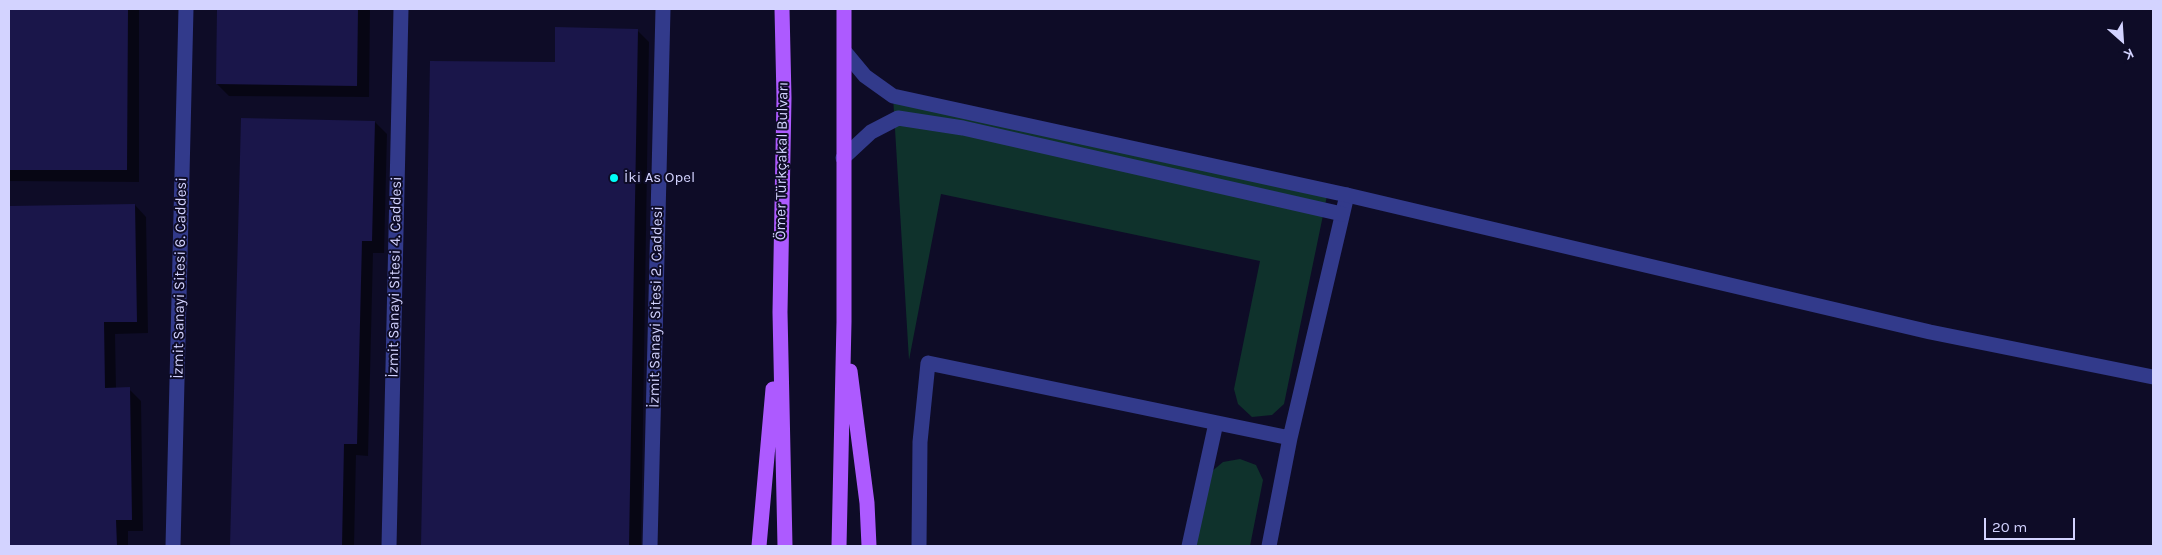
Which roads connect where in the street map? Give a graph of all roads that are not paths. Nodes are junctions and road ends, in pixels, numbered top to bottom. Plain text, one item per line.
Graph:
1 (186, 9) edge
2 (402, 9) edge
3 (663, 9) edge
4 (782, 9) edge
5 (844, 9) edge
6 (845, 52) junction
7 (843, 158) junction
8 (1347, 195) junction
9 (1342, 214) junction
10 (780, 312) junction
11 (844, 322) junction
12 (2153, 377) edge
13 (1216, 423) junction
14 (1290, 438) junction
15 (173, 546) edge
16 (389, 546) edge
17 (650, 546) edge
18 (759, 546) edge
19 (785, 546) edge
20 (839, 546) edge
21 (869, 546) edge
22 (919, 546) edge
23 (1190, 546) edge
24 (1269, 546) edge

1 - 15 street, İzmit Sanayi Sitesi 6. Caddesi
2 - 16 street, İzmit Sanayi Sitesi 4. Caddesi
3 - 17 street, İzmit Sanayi Sitesi 2. Caddesi
4 - 10 main road, Ömer Türkçakal Bulvarı
5 - 6 main road
6 - 7 main road
6 - 8 street
7 - 9 street
7 - 11 main road
8 - 9 street
8 - 12 street
9 - 14 street
10 - 18 main road
10 - 19 main road
11 - 20 main road
11 - 21 main road
13 - 14 street
13 - 22 street
13 - 23 street
14 - 24 street

